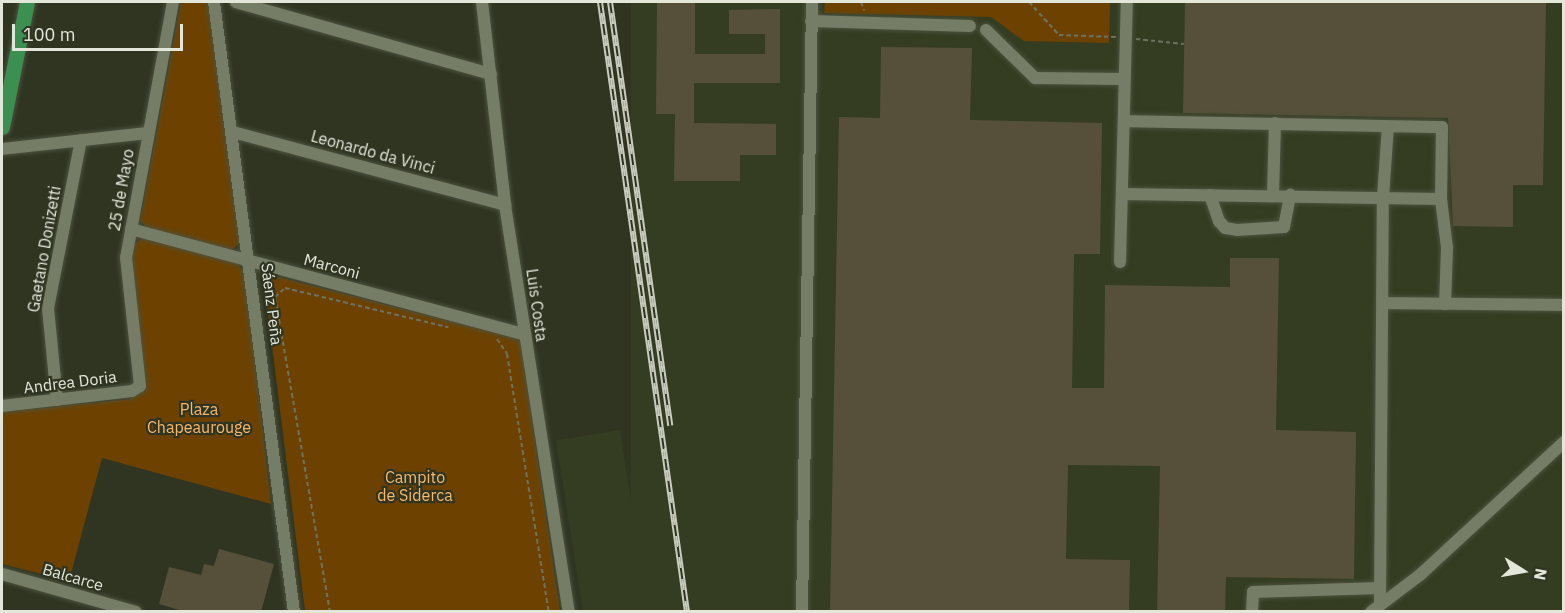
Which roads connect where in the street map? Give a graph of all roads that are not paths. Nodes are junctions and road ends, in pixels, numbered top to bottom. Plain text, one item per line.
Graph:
1 (27, 2) edge
2 (173, 2) edge
3 (214, 2) edge
4 (236, 2) edge
5 (482, 2) edge
6 (812, 2) edge
7 (1127, 2) edge
8 (811, 21) junction
9 (970, 26) dead end
10 (986, 30) dead end
11 (491, 74) junction
12 (1125, 79) junction
13 (1124, 121) junction
14 (1275, 123) junction
15 (1388, 126) junction
16 (2, 127) edge
17 (233, 132) junction
18 (148, 133) junction
19 (81, 140) junction
20 (2, 149) edge
21 (1122, 194) junction
22 (1210, 195) junction
23 (1273, 195) junction
24 (1290, 195) junction
25 (1383, 197) junction
26 (1441, 199) junction
27 (506, 205) junction
28 (131, 229) junction
29 (249, 261) junction
30 (1120, 262) dead end
31 (1383, 303) junction
32 (1445, 304) junction
33 (1563, 305) edge
34 (524, 334) junction
35 (140, 386) joint
36 (57, 400) junction
37 (2, 406) edge
38 (1563, 442) edge
39 (2, 574) edge
40 (1380, 588) junction
41 (94, 606) edge
42 (1375, 608) edge
43 (136, 612) edge
44 (294, 612) edge
45 (569, 612) edge
46 (802, 612) edge
47 (1252, 612) edge

1 - 16 main road
2 - 18 street, 25 de Mayo
3 - 17 street, Sáenz Peña
4 - 11 street
5 - 11 street, Luis Costa
6 - 8 street
7 - 12 street
8 - 9 street
8 - 46 street
10 - 12 street
11 - 27 street, Luis Costa
12 - 13 street
13 - 14 street
13 - 21 street
14 - 15 street
14 - 23 street
15 - 25 street
15 - 26 street
17 - 27 street, Leonardo da Vinci
17 - 29 street, Sáenz Peña
18 - 19 street
18 - 28 street, 25 de Mayo
19 - 20 street
19 - 36 street, Gaetano Donizetti
21 - 22 street
21 - 30 street
22 - 23 street
22 - 24 street
23 - 24 street
24 - 25 street
25 - 26 street
25 - 31 street
26 - 32 street
27 - 34 street, Luis Costa
28 - 29 street, Marconi
28 - 35 street, 25 de Mayo
29 - 34 street, Marconi
29 - 44 street, Sáenz Peña
31 - 32 street
31 - 40 street
32 - 33 street
34 - 45 street, Luis Costa
35 - 36 street, Andrea Doria
36 - 37 street, Andrea Doria
38 - 42 street
39 - 41 street, Balcarce
40 - 42 street
40 - 47 street
41 - 43 street, Balcarce

